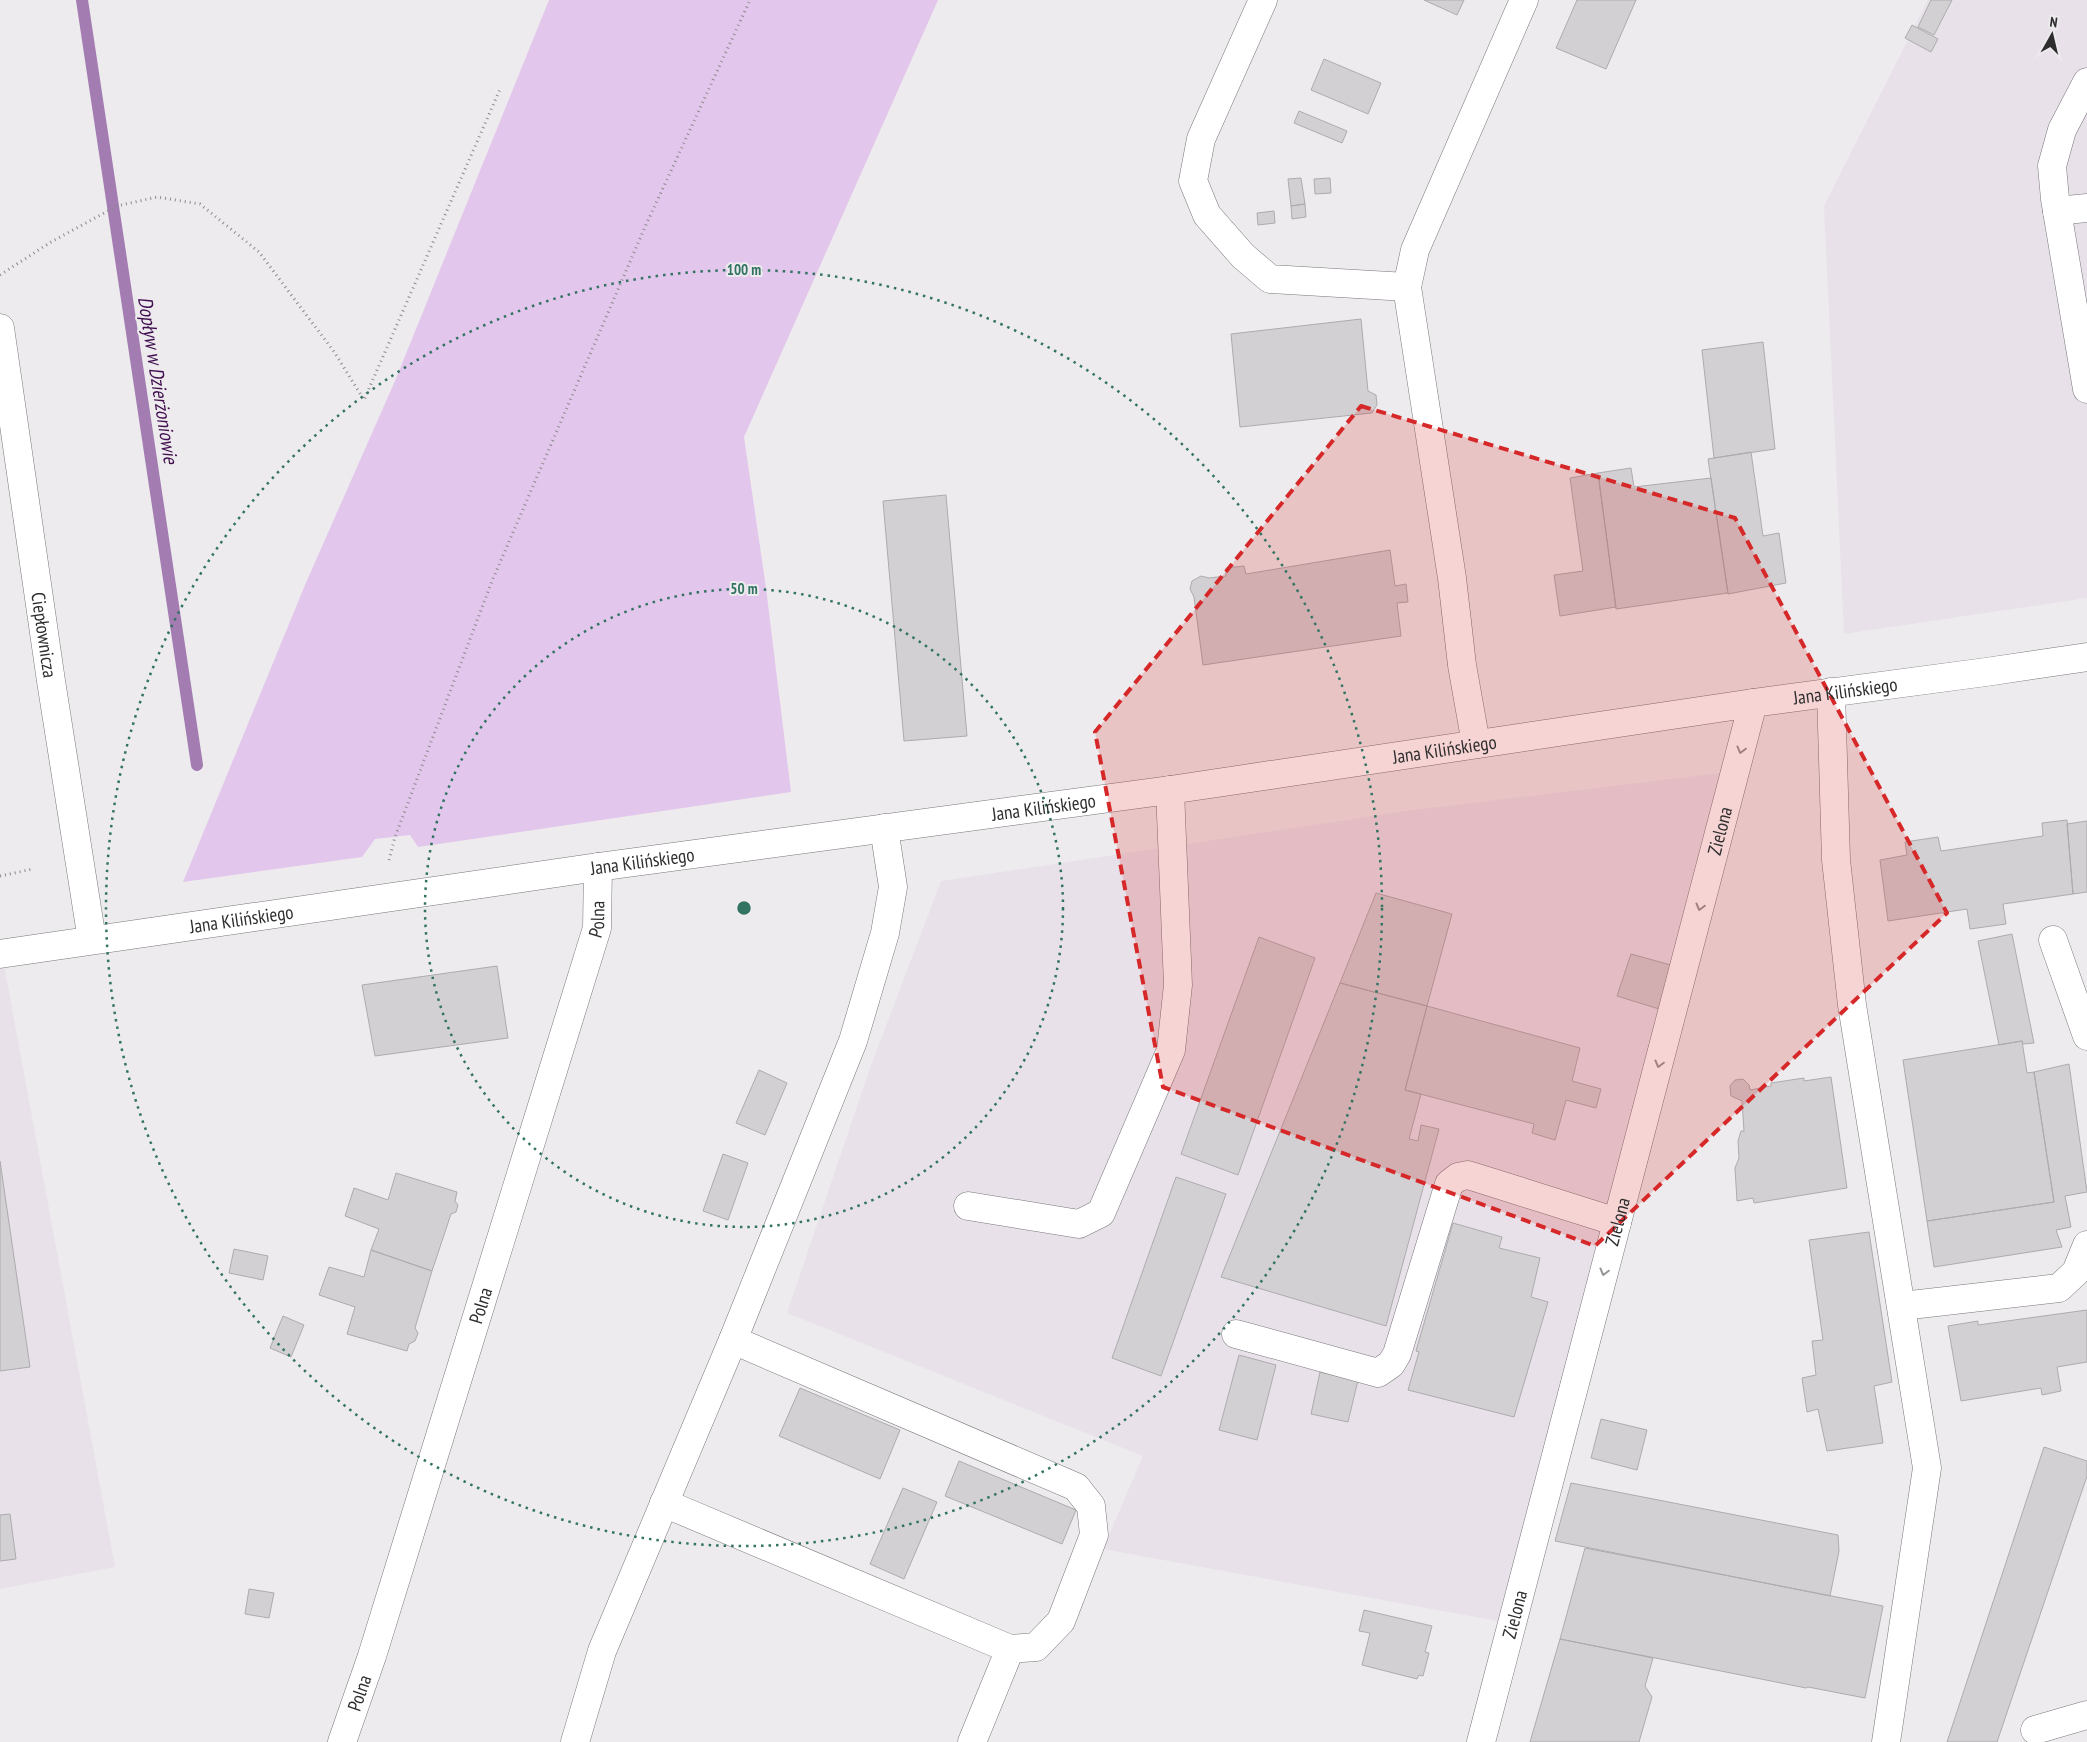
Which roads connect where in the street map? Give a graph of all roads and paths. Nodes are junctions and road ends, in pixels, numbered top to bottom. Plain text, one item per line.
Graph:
1 (750, 0) edge
2 (1263, 0) edge
3 (1524, 0) edge
4 (2087, 82) edge
5 (501, 87) dead end
6 (2087, 208) edge
7 (2057, 211) junction
8 (0, 275) edge
9 (1407, 287) junction
10 (0, 328) edge
11 (2087, 389) edge
12 (2087, 657) edge
13 (1831, 692) junction
14 (1753, 703) junction
15 (1476, 744) junction
16 (1170, 790) junction
17 (884, 828) junction
18 (598, 867) junction
19 (33, 869) dead end
20 (0, 876) edge
21 (377, 899) junction
22 (92, 940) junction
23 (2054, 940) dead end
24 (0, 954) edge
25 (2087, 1036) edge
26 (968, 1206) dead end
27 (1617, 1222) junction
28 (2087, 1245) edge
29 (1902, 1306) junction
30 (1236, 1334) dead end
31 (733, 1340) junction
32 (664, 1504) junction
33 (1010, 1650) junction
34 (2087, 1715) edge
35 (2035, 1730) dead end
36 (342, 1742) edge
37 (574, 1742) edge
38 (972, 1742) edge
39 (1481, 1742) edge
40 (1886, 1742) edge

1 - 21 path
2 - 9 street
3 - 9 street
4 - 7 street
5 - 8 path
6 - 7 street
7 - 11 street
9 - 15 street
10 - 22 street, Ciepłownicza
12 - 13 street, Jana Kilińskiego
13 - 14 street, Jana Kilińskiego
13 - 29 street
14 - 15 street, Jana Kilińskiego
14 -> 27 street, Zielona
15 - 16 street, Jana Kilińskiego
16 - 17 street, Jana Kilińskiego
16 - 26 street
17 - 18 street, Jana Kilińskiego
17 - 31 street
18 - 21 street, Jana Kilińskiego
18 - 36 street, Polna
19 - 20 path
21 - 22 street, Jana Kilińskiego
22 - 24 street, Jana Kilińskiego
23 - 25 street
27 - 30 street
27 -> 39 street, Zielona
28 - 29 street
29 - 40 street
31 - 32 street
31 - 33 street
32 - 33 street
32 - 37 street
33 - 38 street
34 - 35 street

